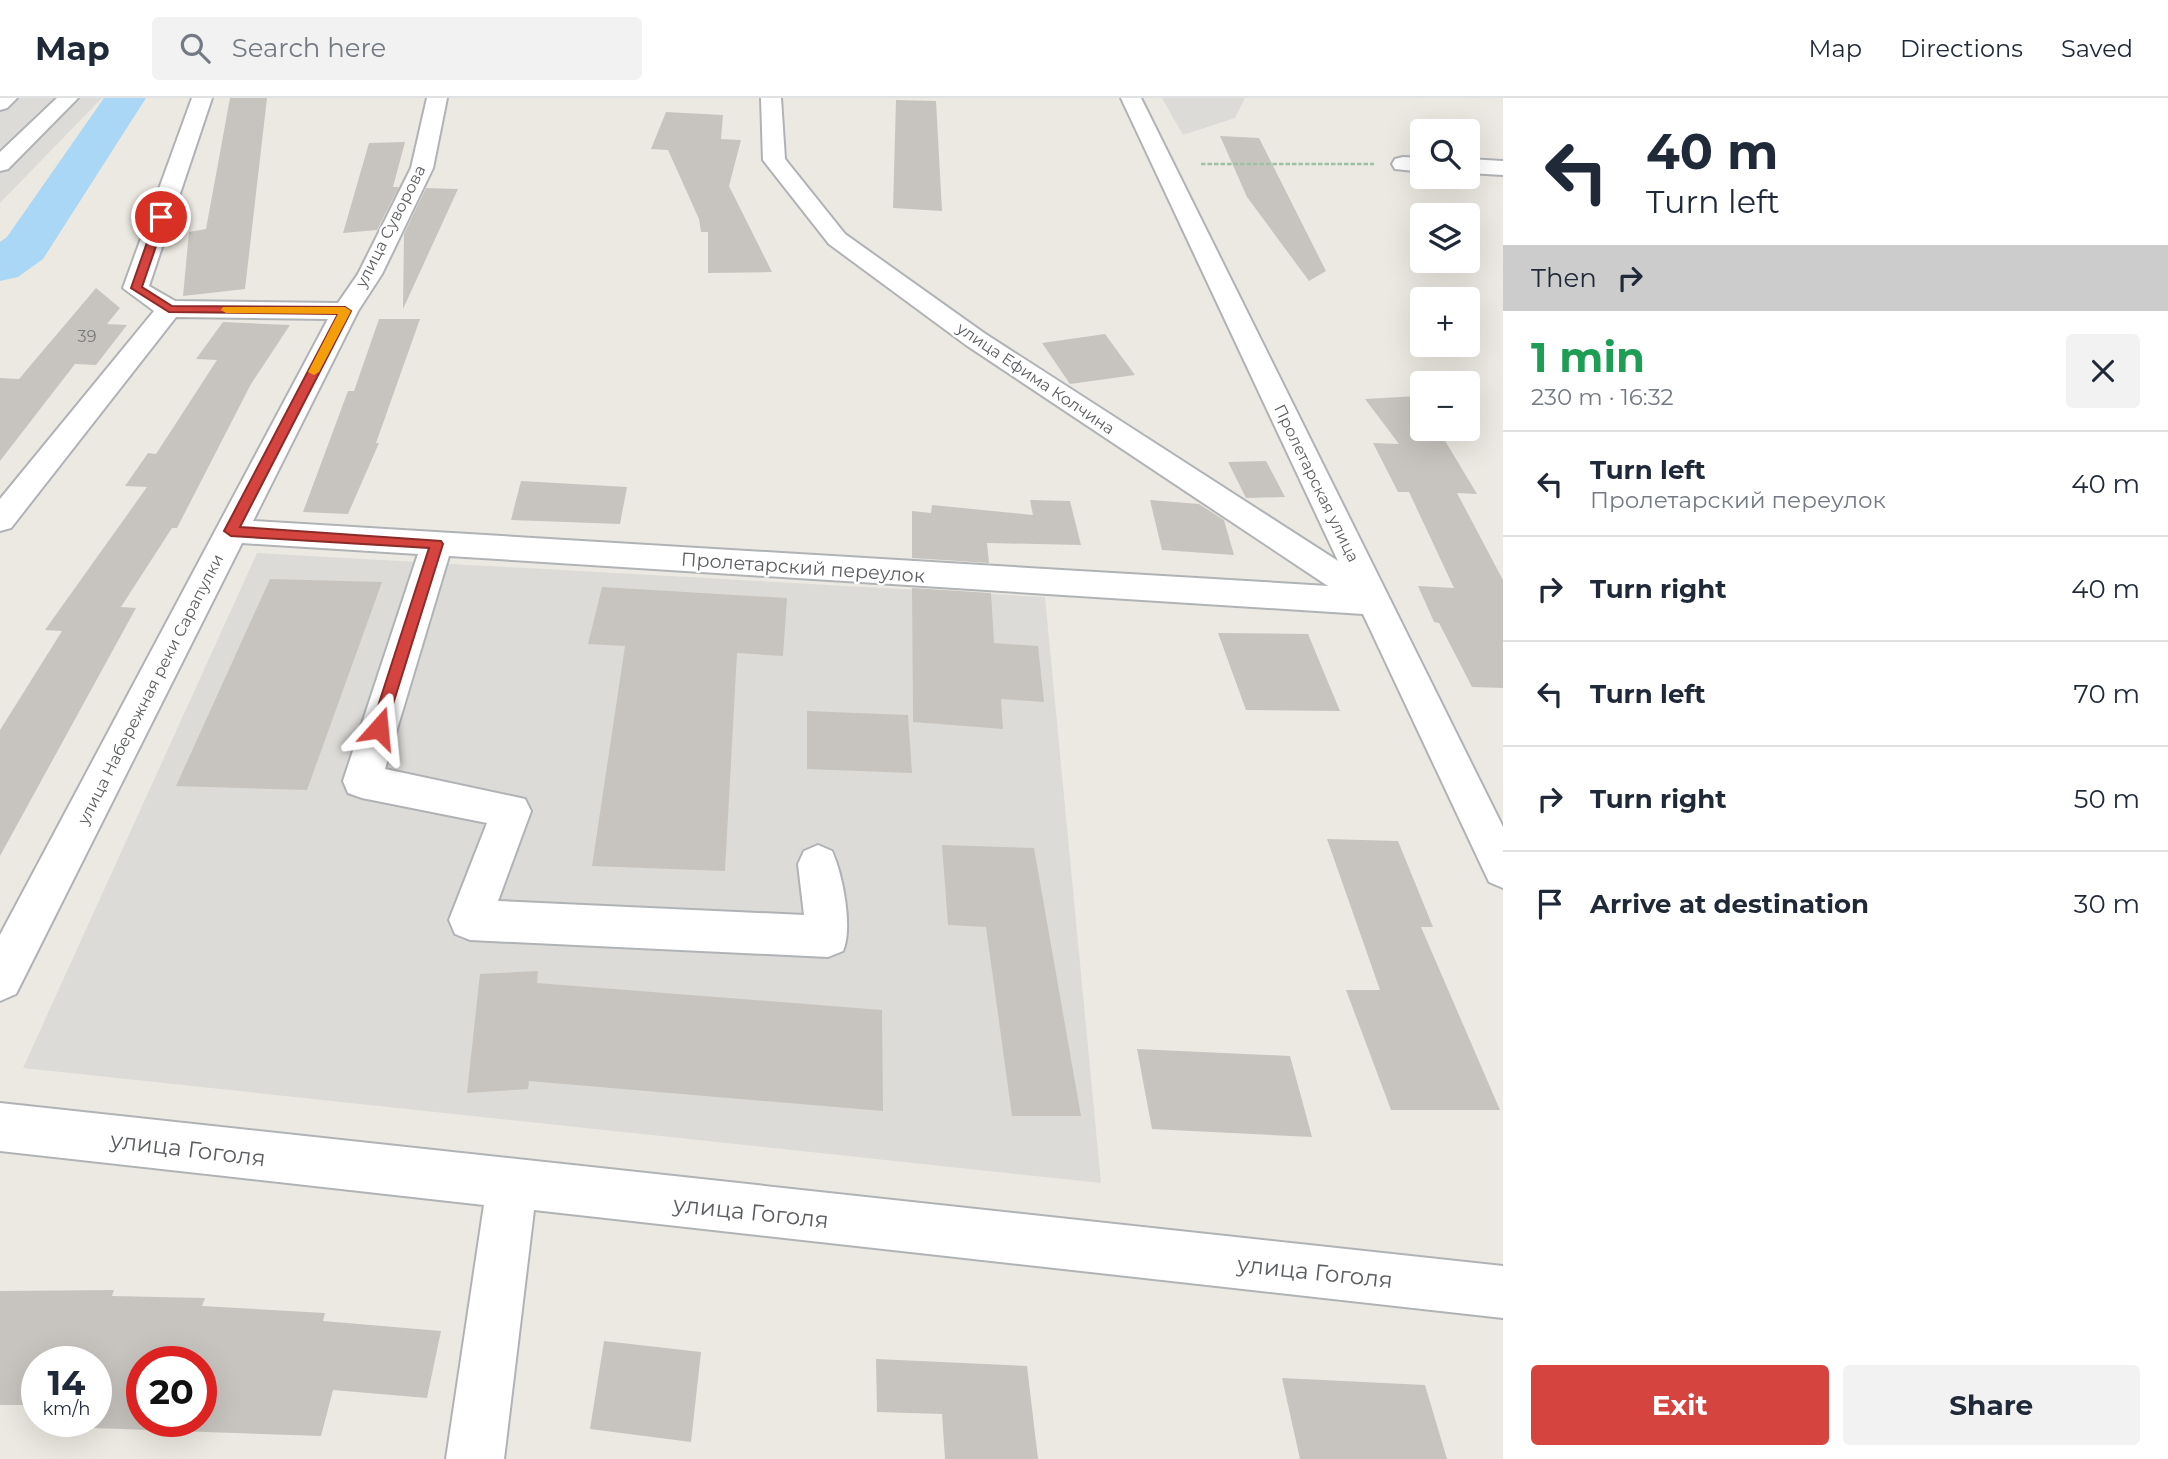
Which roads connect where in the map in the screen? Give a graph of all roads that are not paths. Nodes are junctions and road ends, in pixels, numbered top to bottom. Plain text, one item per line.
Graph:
1 (6, 98) edge
2 (68, 98) edge
3 (202, 98) edge
4 (437, 98) edge
5 (771, 98) edge
6 (1131, 98) edge
7 (0, 104) edge
8 (0, 164) edge
9 (1480, 167) edge
10 (1503, 168) edge
11 (169, 309) junction
12 (345, 311) junction
13 (0, 520) edge
14 (231, 531) junction
15 (437, 544) junction
16 (1375, 602) junction
17 (818, 864) dead end
18 (1503, 869) edge
19 (17, 912) edge
20 (0, 979) edge
21 (0, 1127) edge
22 (512, 1186) junction
23 (1503, 1292) edge
24 (475, 1459) edge

1 - 7 street
2 - 8 street
3 - 11 street
4 - 12 street, улица Суворова
5 - 16 street, улица Ефима Колчина
6 - 16 street, Пролетарская улица
9 - 10 street
11 - 12 street
11 - 13 street
12 - 14 street, улица Набережная реки Сарапулки
14 - 15 street, Пролетарский переулок
14 - 19 street, улица Набережная реки Сарапулки
15 - 16 street, Пролетарский переулок
15 - 17 street
16 - 18 street, Пролетарская улица
19 - 20 street, улица Набережная реки Сарапулки
21 - 22 street, улица Гоголя
22 - 23 street, улица Гоголя
22 - 24 street

